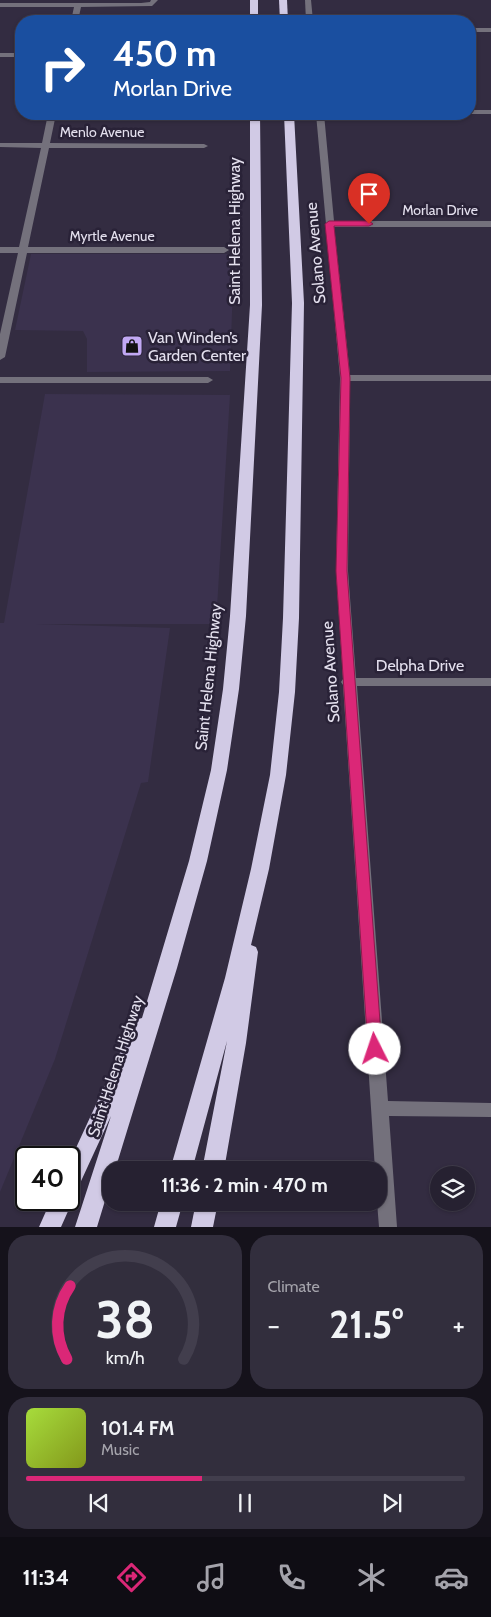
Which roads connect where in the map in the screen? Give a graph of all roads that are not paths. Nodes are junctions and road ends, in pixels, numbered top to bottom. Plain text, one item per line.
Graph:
1 (254, 0) edge
2 (283, 0) edge
3 (308, 0) edge
4 (153, 2) edge
5 (4, 3) edge
6 (78, 5) junction
7 (76, 15) edge
8 (254, 15) edge
9 (284, 15) edge
10 (309, 15) edge
11 (476, 30) edge
12 (491, 30) edge
13 (0, 55) edge
14 (15, 55) edge
15 (476, 112) edge
16 (491, 112) edge
17 (50, 120) edge
18 (255, 120) edge
19 (289, 120) edge
20 (320, 120) edge
21 (0, 145) edge
22 (44, 145) junction
23 (204, 146) dead end
24 (329, 224) junction
25 (491, 224) edge
26 (0, 250) edge
27 (23, 250) junction
28 (224, 250) dead end
29 (0, 358) edge
30 (345, 378) junction
31 (491, 378) edge
32 (0, 380) edge
33 (208, 380) dead end
34 (348, 682) junction
35 (491, 682) edge
36 (260, 869) junction
37 (168, 968) junction
38 (379, 1108) junction
39 (491, 1110) edge
40 (80, 1161) edge
41 (183, 1161) edge
42 (215, 1161) edge
43 (57, 1211) edge
44 (169, 1211) edge
45 (205, 1211) edge
46 (50, 1227) edge
47 (86, 1227) edge
48 (165, 1227) edge
49 (202, 1227) edge
50 (388, 1227) edge

1 - 8 highway
2 - 9 highway
3 - 10 street
4 - 6 street
5 - 6 street
6 - 7 street
11 - 12 street
13 - 14 street
15 - 16 street
17 - 22 street
18 - 37 highway, Saint Helena Highway
19 - 36 highway
20 - 24 street, Solano Avenue
21 - 22 street, Menlo Avenue
22 - 23 street, Menlo Avenue
22 - 27 street
24 - 25 street, Morlan Drive
24 - 30 street, Solano Avenue
26 - 27 street, Myrtle Avenue
27 - 28 street, Myrtle Avenue
27 - 29 street
30 - 31 street
30 - 34 street, Solano Avenue
32 - 33 street
34 - 35 street, Delpha Drive
34 - 38 street, Solano Avenue
36 - 41 highway
36 - 42 highway
37 - 40 highway
37 - 47 highway, Saint Helena Highway
38 - 39 street
38 - 50 street, Solano Avenue
43 - 46 highway
44 - 48 highway
45 - 49 highway

